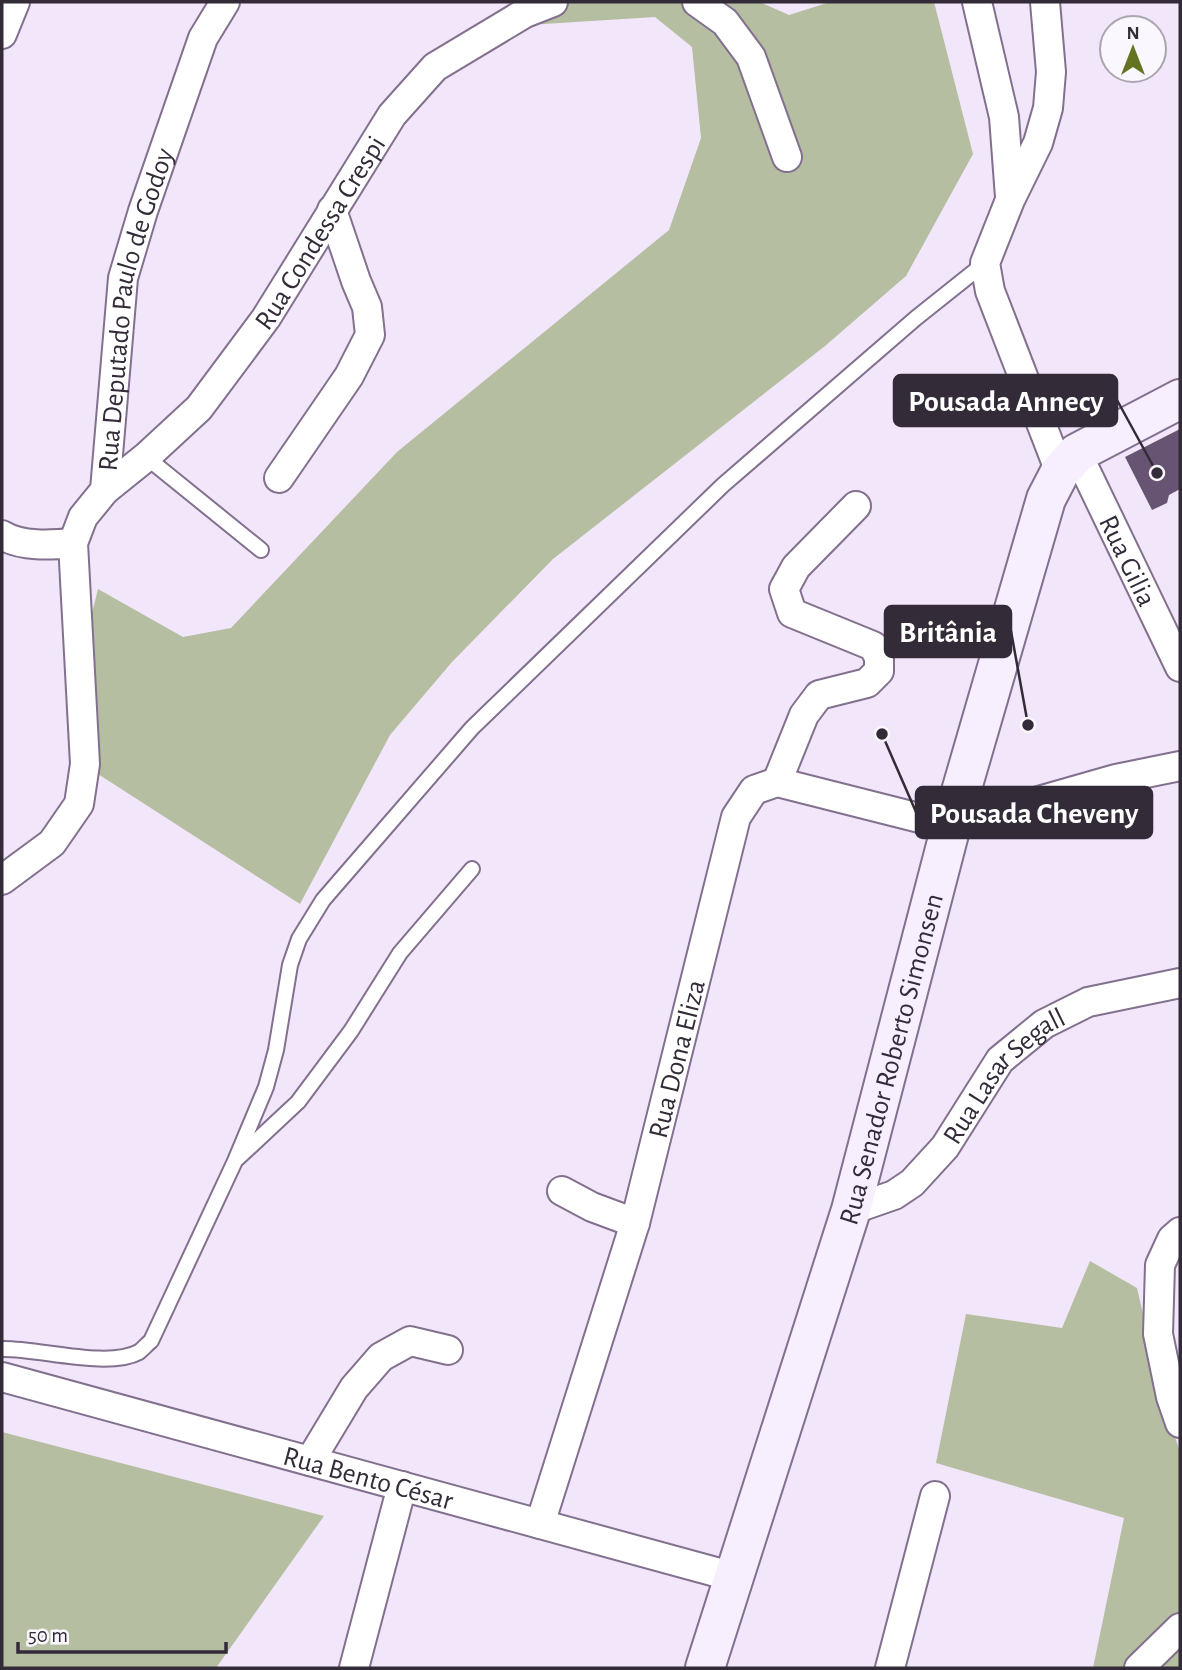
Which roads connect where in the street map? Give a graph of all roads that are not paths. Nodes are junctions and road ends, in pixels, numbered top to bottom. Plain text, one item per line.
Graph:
1 (15, 2) edge
2 (225, 2) edge
3 (553, 2) edge
4 (697, 2) edge
5 (977, 2) edge
6 (1045, 2) edge
7 (2, 34) edge
8 (787, 157) dead end
9 (1010, 200) junction
10 (332, 210) junction
11 (985, 263) junction
12 (1180, 399) edge
13 (146, 457) junction
14 (1068, 462) junction
15 (278, 478) dead end
16 (105, 490) junction
17 (856, 506) dead end
18 (2, 535) edge
19 (73, 543) junction
20 (261, 550) dead end
21 (1180, 667) edge
22 (1180, 766) edge
23 (776, 782) junction
24 (951, 826) junction
25 (471, 869) dead end
26 (2, 880) edge
27 (1180, 984) edge
28 (235, 1161) junction
29 (562, 1191) dead end
30 (851, 1210) junction
31 (635, 1223) junction
32 (1180, 1232) edge
33 (2, 1349) edge
34 (448, 1350) dead end
35 (2, 1377) edge
36 (1180, 1423) edge
37 (310, 1461) junction
38 (402, 1486) junction
39 (935, 1496) dead end
40 (540, 1524) junction
41 (734, 1577) junction
42 (1180, 1628) edge
43 (354, 1668) edge
44 (705, 1668) edge
45 (890, 1668) edge
46 (1139, 1668) edge

1 - 7 street
2 - 16 street, Rua Deputado Paulo de Godoy
3 - 10 street, Rua Condessa Crespi
4 - 8 street
5 - 9 street
6 - 9 street
9 - 11 street
10 - 13 street, Rua Condessa Crespi
10 - 15 street
11 - 14 street, Rua Gilia
11 - 28 lane
12 - 14 street
13 - 16 street, Rua Condessa Crespi
13 - 20 lane
14 - 21 street, Rua Gilia
14 - 24 street, Rua Senador Roberto Simonsen
16 - 19 street, Rua Deputado Paulo de Godoy
17 - 23 street
18 - 19 street
19 - 26 street, Rua Deputado Paulo de Godoy
22 - 24 street
23 - 24 street
23 - 31 street, Rua Dona Eliza
24 - 30 street, Rua Senador Roberto Simonsen
25 - 28 lane
27 - 30 street, Rua Lasar Segall
28 - 33 lane
29 - 31 street
30 - 41 street, Rua Senador Roberto Simonsen
31 - 40 street, Rua Dona Eliza
32 - 36 street
34 - 37 street
35 - 37 street, Rua Bento César
37 - 38 street, Rua Bento César
38 - 40 street, Rua Bento César
38 - 43 street
39 - 45 street
40 - 41 street, Rua Bento César
41 - 44 street, Rua Senador Roberto Simonsen
42 - 46 street

